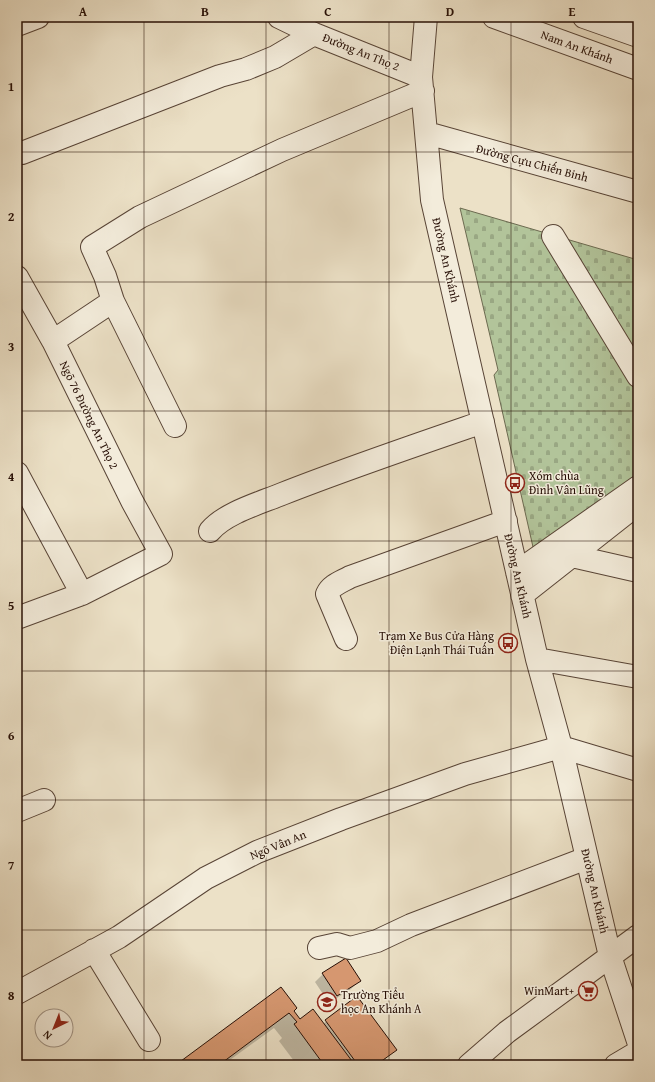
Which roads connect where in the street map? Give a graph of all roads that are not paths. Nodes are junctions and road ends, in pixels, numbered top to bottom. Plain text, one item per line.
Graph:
1 (38, 17) edge
2 (279, 17) edge
3 (426, 17) edge
4 (494, 17) edge
5 (584, 17) edge
6 (17, 25) edge
7 (314, 34) junction
8 (638, 36) edge
9 (638, 69) edge
10 (422, 84) junction
11 (427, 133) junction
12 (22, 153) dead end
13 (638, 192) edge
14 (553, 236) dead end
15 (17, 277) edge
16 (113, 301) junction
17 (53, 341) junction
18 (638, 376) edge
19 (483, 422) junction
20 (175, 426) dead end
21 (17, 473) edge
22 (638, 487) edge
23 (638, 503) edge
24 (506, 521) junction
25 (210, 531) dead end
26 (572, 556) junction
27 (638, 571) edge
28 (517, 572) junction
29 (82, 594) junction
30 (522, 595) junction
31 (17, 618) edge
32 (346, 639) dead end
33 (537, 659) junction
34 (638, 677) edge
35 (561, 747) junction
36 (638, 770) edge
37 (44, 800) dead end
38 (17, 811) edge
39 (588, 858) junction
40 (638, 936) edge
41 (319, 948) dead end
42 (94, 950) junction
43 (610, 956) junction
44 (17, 993) edge
45 (149, 1040) dead end
46 (638, 1042) edge
47 (638, 1052) edge
48 (469, 1065) edge
49 (616, 1065) edge

1 - 6 street
2 - 7 street, Đường An Thọ 2
3 - 10 street, Đường An Khánh
4 - 9 street, Nam An Khánh
5 - 8 street
7 - 10 street, Đường An Thọ 2
7 - 12 street
10 - 11 street, Đường An Khánh
10 - 16 street
11 - 13 street, Đường Cựu Chiến Binh
11 - 19 street, Đường An Khánh
14 - 18 street
15 - 17 street, Ngõ 76 Đường An Thọ 2
16 - 17 street
16 - 20 street
17 - 29 street, Ngõ 76 Đường An Thọ 2
19 - 24 street, Đường An Khánh
19 - 25 street
21 - 29 street
22 - 28 street
23 - 26 street
24 - 28 street, Đường An Khánh
24 - 32 street
26 - 27 street
26 - 30 street
28 - 30 street, Đường An Khánh
29 - 31 street
30 - 33 street, Đường An Khánh
33 - 34 street
33 - 35 street, Đường An Khánh
35 - 36 street
35 - 39 street, Đường An Khánh
35 - 42 street, Ngõ Vân An
37 - 38 street
39 - 41 street
39 - 43 street, Đường An Khánh
40 - 43 street
42 - 44 street, Ngõ Vân An
42 - 45 street
43 - 46 street, Đường An Khánh
43 - 48 street
47 - 49 street

